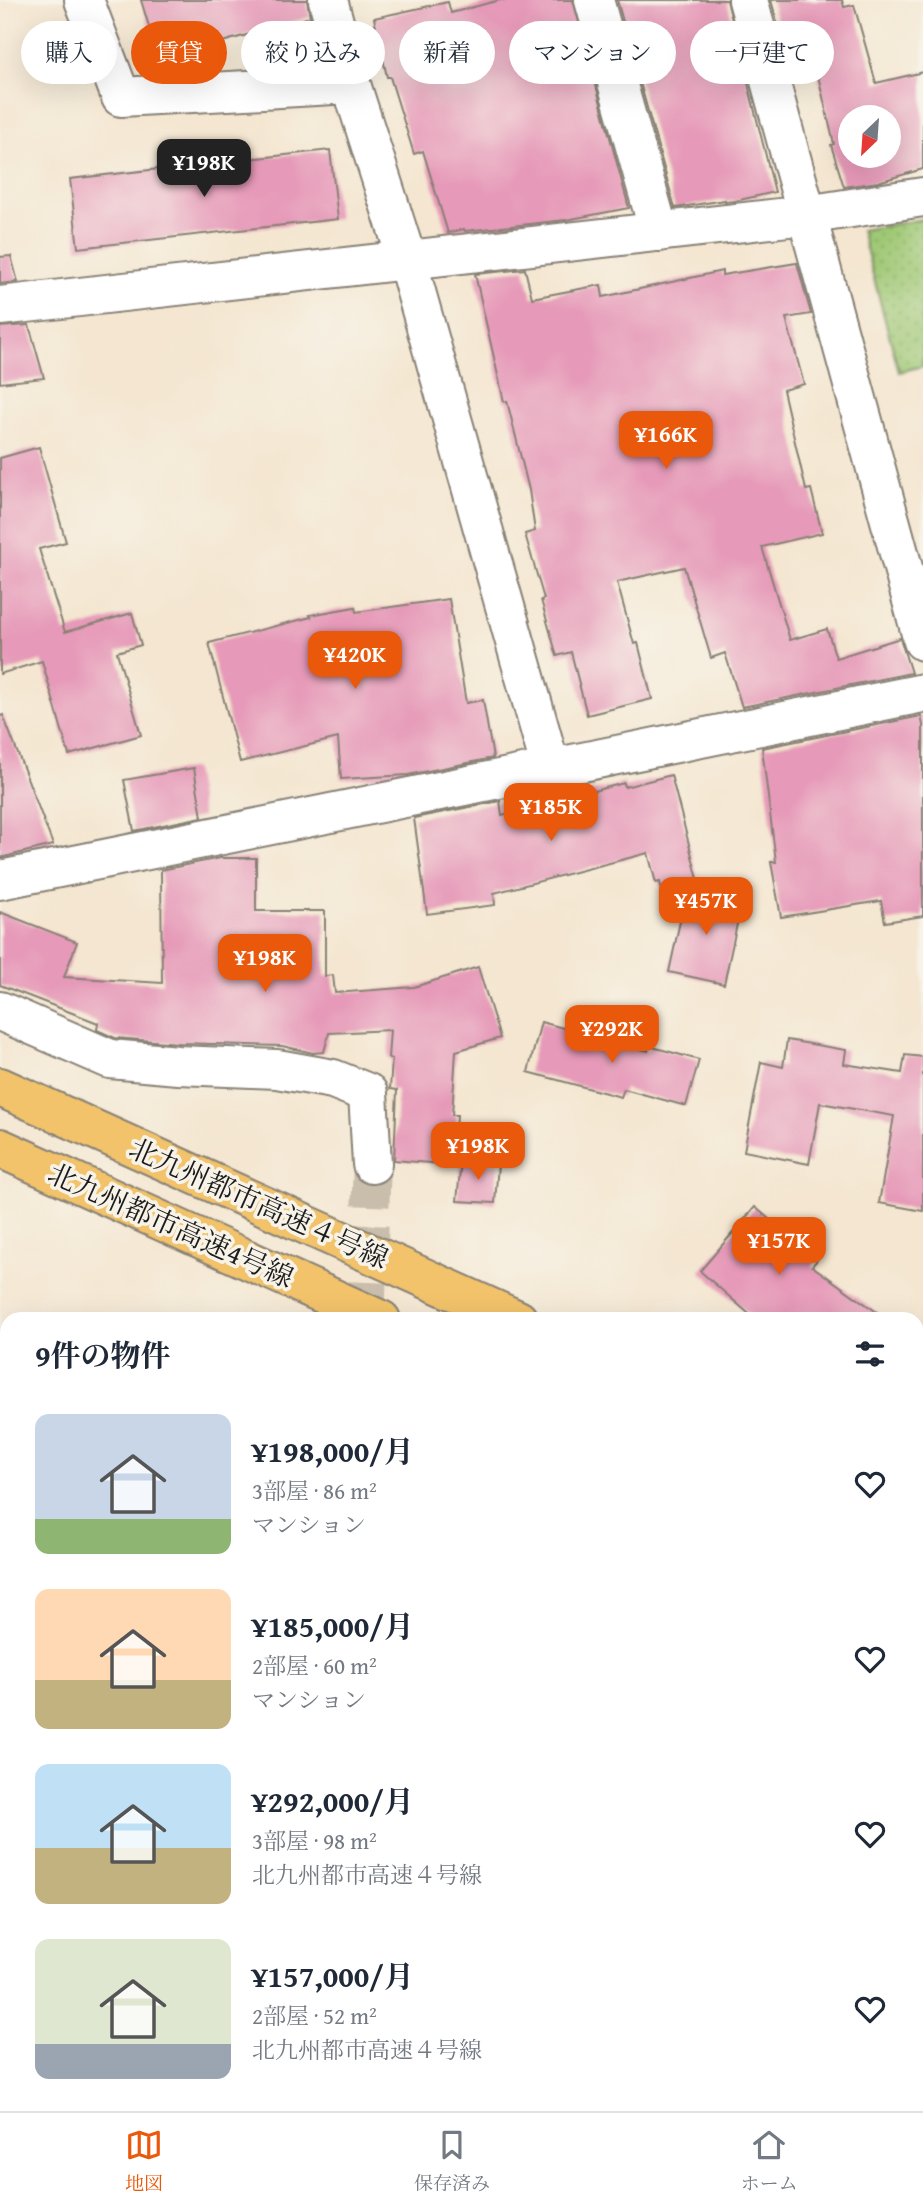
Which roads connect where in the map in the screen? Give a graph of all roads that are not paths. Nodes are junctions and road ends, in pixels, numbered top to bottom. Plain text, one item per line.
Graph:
1 (84, 0) edge
2 (328, 0) edge
3 (594, 0) edge
4 (748, 0) edge
5 (334, 21) edge
6 (351, 84) joint
7 (923, 197) edge
8 (806, 215) junction
9 (659, 232) junction
10 (407, 260) junction
11 (0, 306) edge
12 (923, 641) edge
13 (923, 693) edge
14 (551, 769) junction
15 (0, 880) edge
16 (0, 1010) edge
17 (0, 1087) edge
18 (0, 1148) edge
19 (372, 1164) tunnel mouth
20 (363, 1312) edge
21 (500, 1312) edge

1 - 6 street
2 - 5 street
3 - 9 street
4 - 8 street
6 - 10 street
7 - 8 street
8 - 9 street
8 - 12 street
9 - 10 street
10 - 11 street
10 - 14 street
13 - 14 street
14 - 15 street
16 - 19 street
17 - 21 highway, 北九州都市高速４号線
18 - 20 highway, 北九州都市高速4号線

